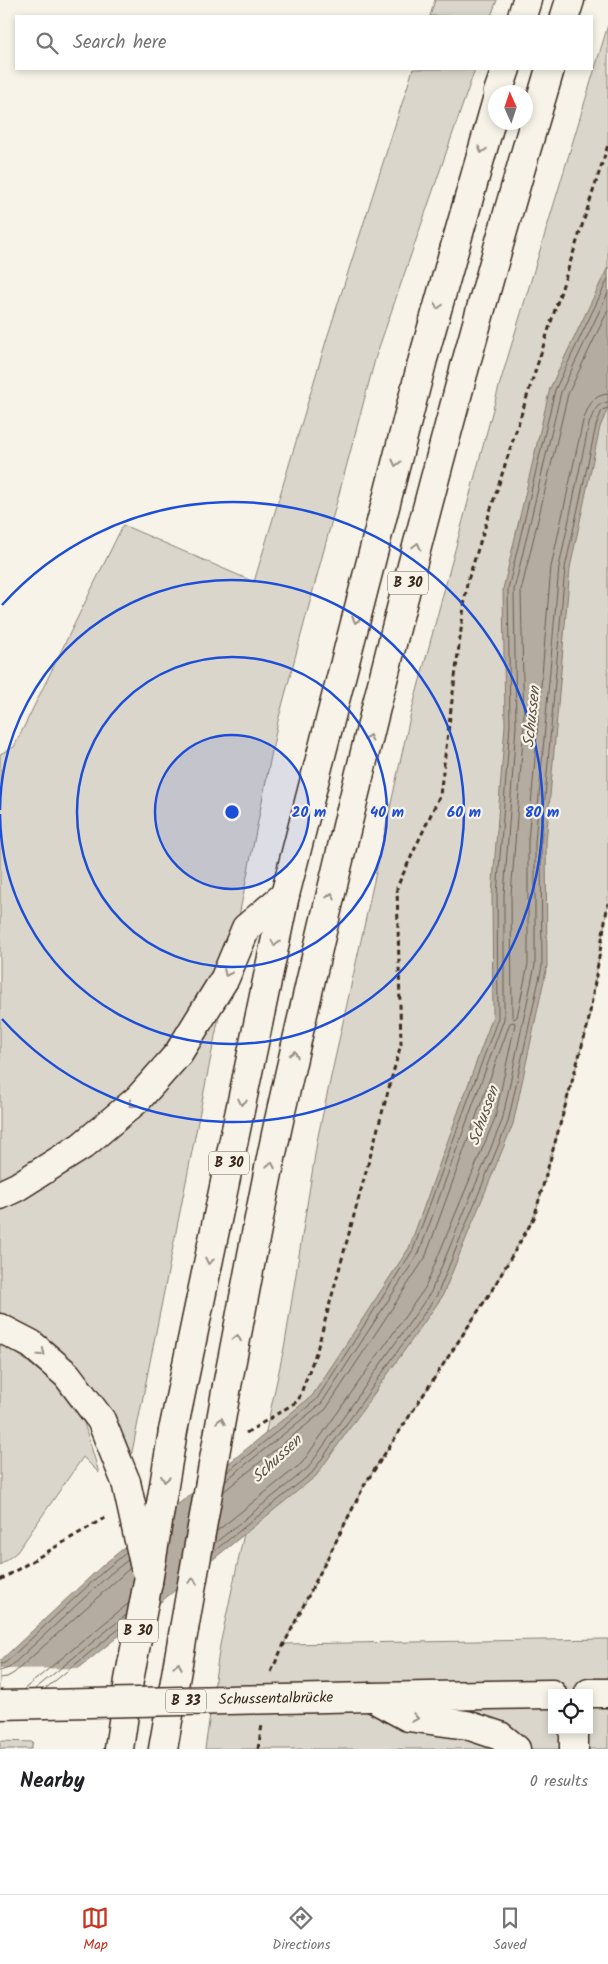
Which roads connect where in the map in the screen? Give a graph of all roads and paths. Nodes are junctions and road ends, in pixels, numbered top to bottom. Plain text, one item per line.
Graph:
1 (527, 0) edge
2 (570, 0) edge
3 (522, 15) edge
4 (565, 15) edge
5 (506, 70) edge
6 (550, 70) edge
7 (500, 85) edge
8 (488, 130) edge
9 (608, 145) edge
10 (285, 895) junction
11 (608, 903) edge
12 (0, 1195) edge
13 (0, 1328) edge
14 (241, 1436) dead end
15 (108, 1516) dead end
16 (0, 1580) edge
17 (148, 1582) junction
18 (274, 1664) dead end
19 (593, 1693) edge
20 (608, 1693) edge
21 (548, 1694) edge
22 (371, 1697) junction
23 (0, 1705) edge
24 (574, 1734) edge
25 (119, 1749) edge
26 (163, 1749) edge
27 (516, 1749) edge
28 (574, 1749) edge

1 - 3 main road
2 - 4 main road
5 - 7 main road
26 -> 6 main road, B 30, bridge
8 -> 10 main road, B 30
9 - 14 path
10 -> 12 main road
10 -> 17 main road, B 30, bridge
11 - 18 path
13 -> 17 main road, bridge
15 - 16 path
17 - 25 main road, B 30
19 - 20 main road
21 - 22 main road, Schussentalbrücke / B 33
22 - 23 main road, Schussentalbrücke / B 33, bridge
22 -> 27 main road
24 - 28 main road

